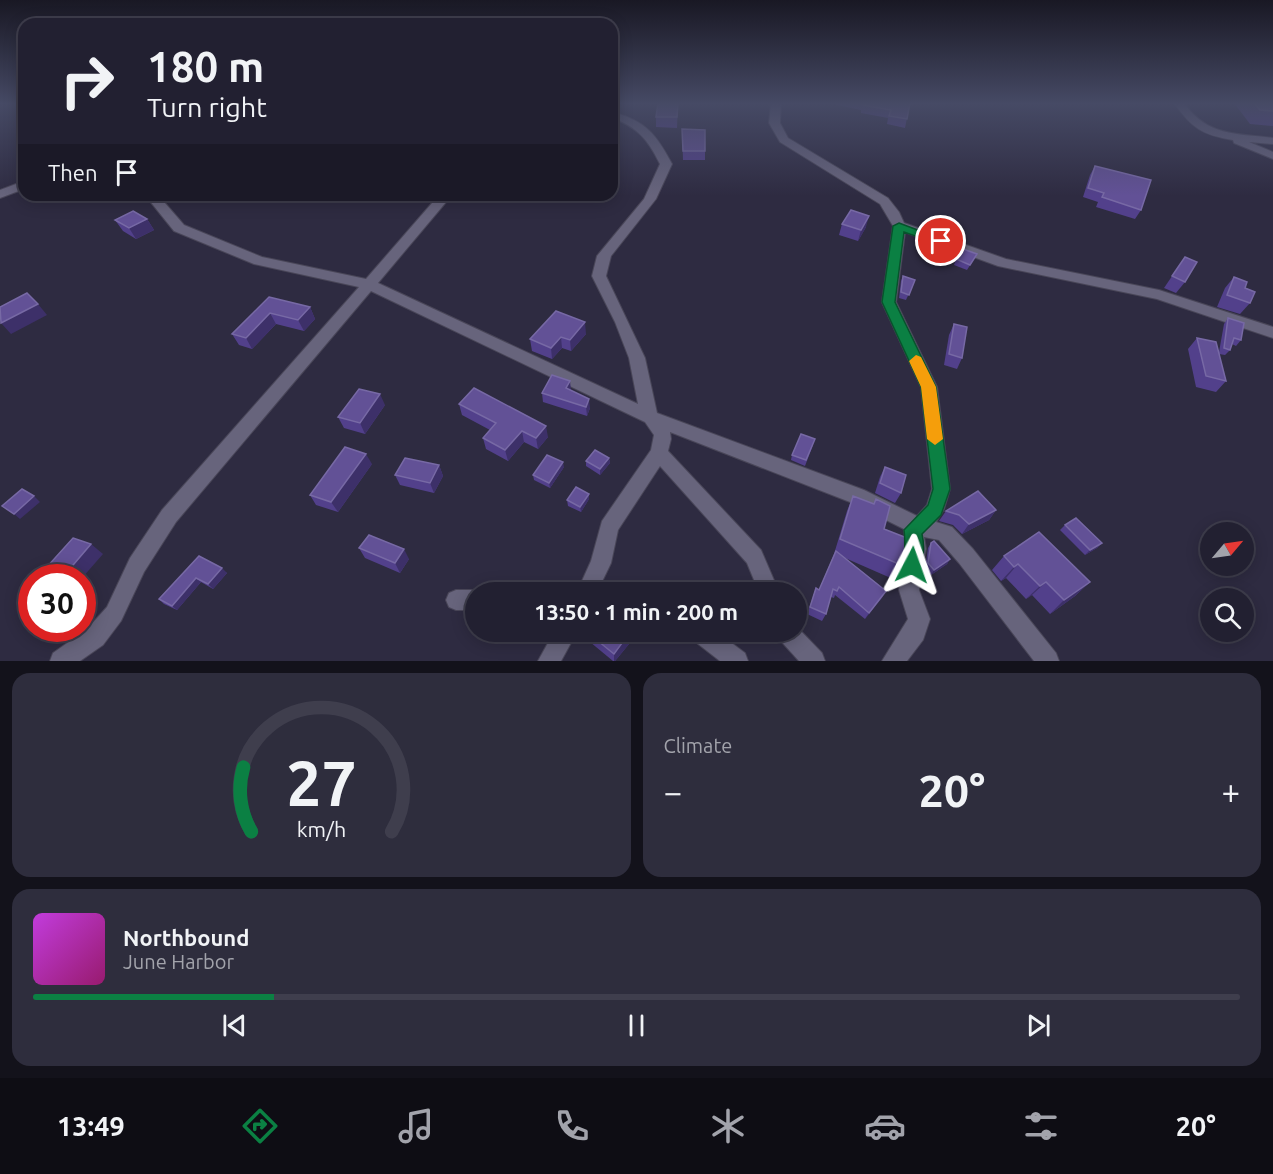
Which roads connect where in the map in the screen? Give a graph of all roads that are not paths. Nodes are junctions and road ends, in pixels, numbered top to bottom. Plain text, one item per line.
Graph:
1 (649, 134) edge
2 (780, 134) edge
3 (1218, 134) joint
4 (1273, 141) edge
5 (1273, 156) edge
6 (18, 187) edge
7 (0, 194) edge
8 (157, 201) edge
9 (441, 201) edge
10 (899, 226) junction
11 (368, 284) junction
12 (1273, 333) edge
13 (650, 417) junction
14 (659, 453) junction
15 (920, 527) junction
16 (592, 582) edge
17 (765, 582) edge
18 (560, 642) edge
19 (713, 642) edge
20 (797, 642) edge
21 (61, 661) edge
22 (549, 661) edge
23 (737, 661) edge
24 (814, 661) edge
25 (893, 661) edge
26 (1048, 661) edge

1 - 13 street
2 - 10 street
3 - 4 street
3 - 5 street
6 - 7 street
8 - 11 street
9 - 11 street
10 - 12 street
10 - 15 street
11 - 13 street
11 - 21 street
13 - 14 street
13 - 15 street
14 - 16 street
14 - 17 street
15 - 25 street
15 - 26 street
18 - 22 street
19 - 23 street
20 - 24 street

